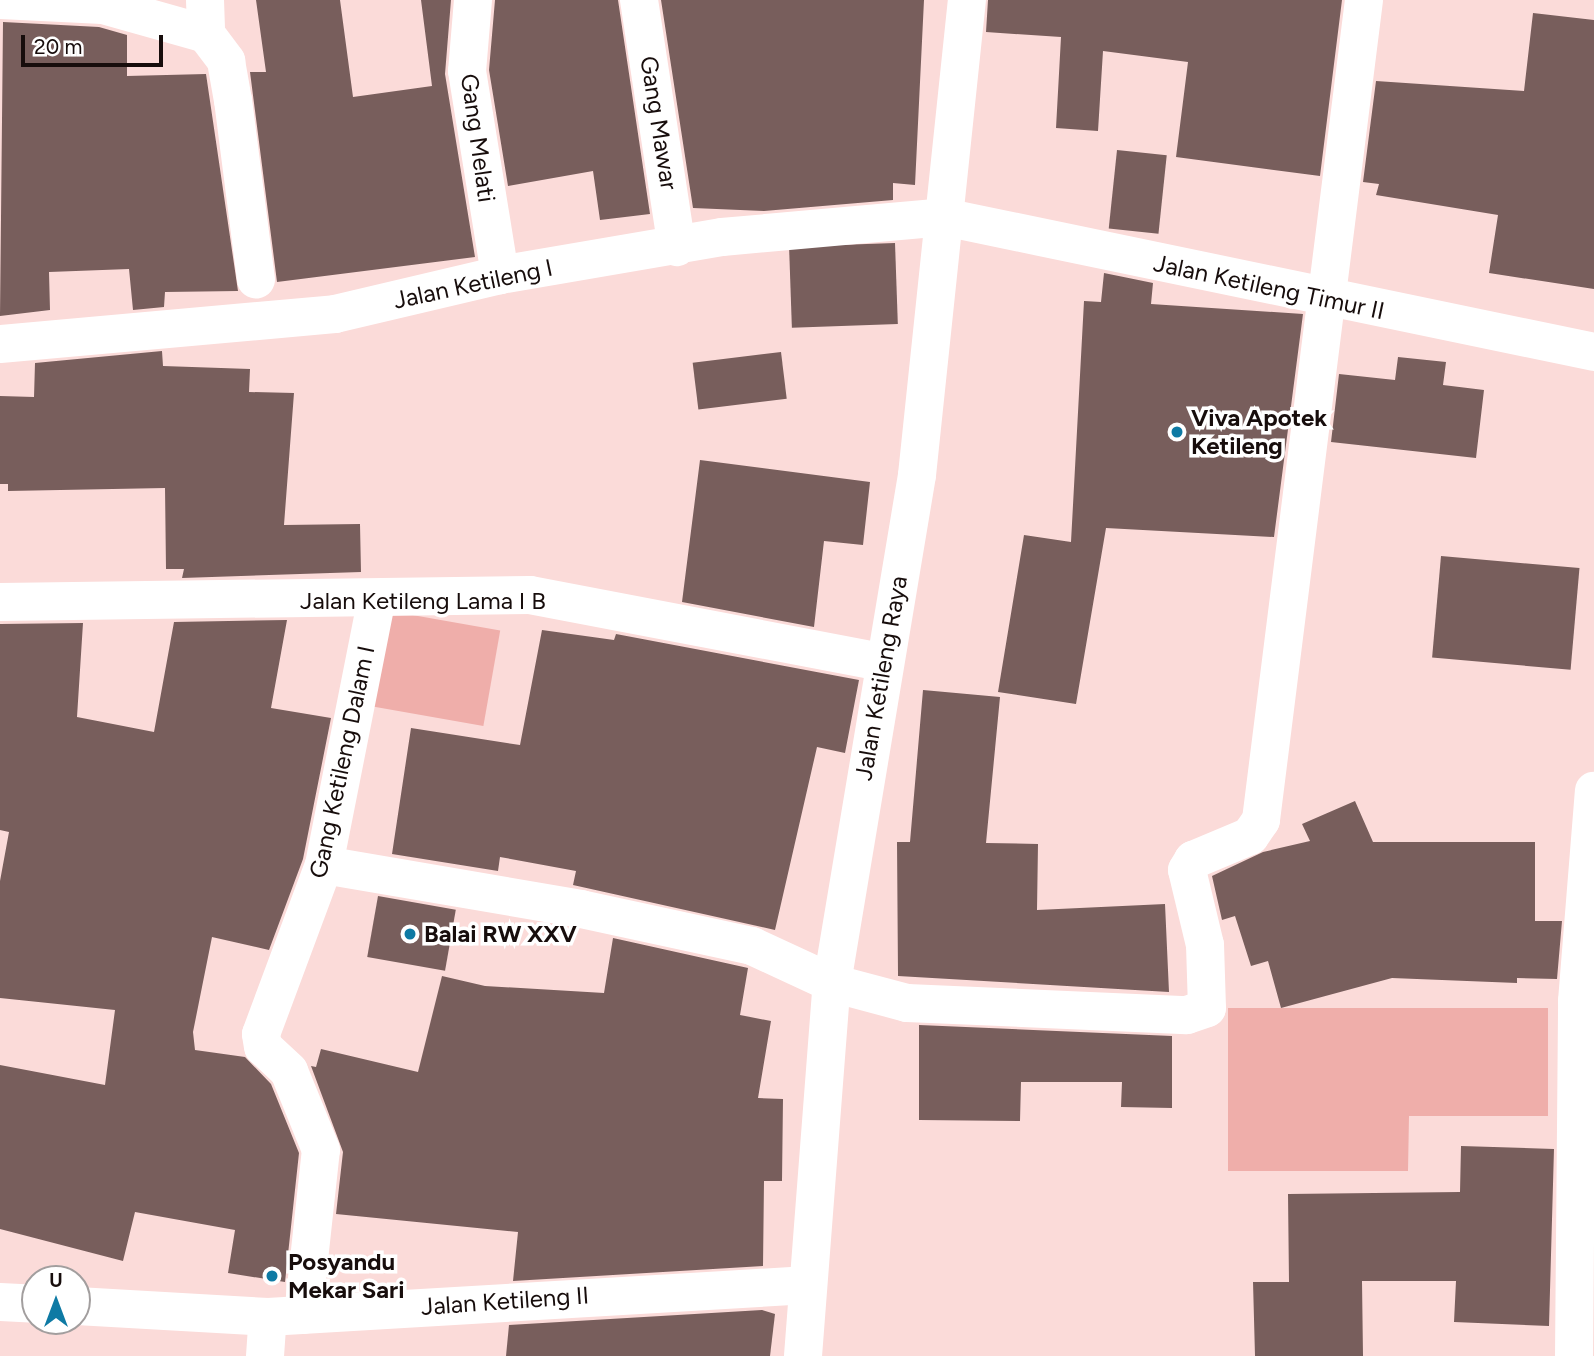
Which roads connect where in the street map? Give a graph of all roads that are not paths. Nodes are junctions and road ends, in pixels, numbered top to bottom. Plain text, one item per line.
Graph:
1 (0, 0) edge
2 (473, 0) edge
3 (639, 0) edge
4 (967, 0) edge
5 (1364, 0) edge
6 (206, 17) edge
7 (944, 216) junction
8 (677, 247) junction
9 (500, 275) junction
10 (256, 280) dead end
11 (1326, 301) junction
12 (0, 344) edge
13 (1594, 352) edge
14 (0, 601) edge
15 (376, 601) junction
16 (881, 662) junction
17 (1594, 791) edge
18 (324, 865) junction
19 (832, 983) junction
20 (808, 1285) junction
21 (0, 1302) edge
22 (21, 1303) edge
23 (91, 1307) edge
24 (285, 1316) junction
25 (265, 1356) edge
26 (803, 1356) edge
27 (1574, 1356) edge

1 - 6 street
2 - 9 street, Gang Melati
3 - 8 street, Gang Mawar
4 - 7 street, Jalan Ketileng Raya
5 - 11 street
6 - 10 street
7 - 8 street, Jalan Ketileng I
7 - 11 street, Jalan Ketileng Timur II
7 - 16 street, Jalan Ketileng Raya
8 - 9 street, Jalan Ketileng I
9 - 12 street, Jalan Ketileng I
11 - 13 street, Jalan Ketileng Timur II
11 - 19 street
14 - 15 street, Jalan Ketileng Lama I B
15 - 16 street, Jalan Ketileng Lama I B
15 - 18 street, Gang Ketileng Dalam I
16 - 19 street, Jalan Ketileng Raya
17 - 27 street
18 - 19 street
18 - 24 street, Gang Ketileng Dalam I
19 - 20 street, Jalan Ketileng Raya
20 - 24 street, Jalan Ketileng II
20 - 26 street, Jalan Ketileng Raya
21 - 22 street
23 - 24 street, Jalan Ketileng II
24 - 25 street, Gang Ketileng Dalam I

